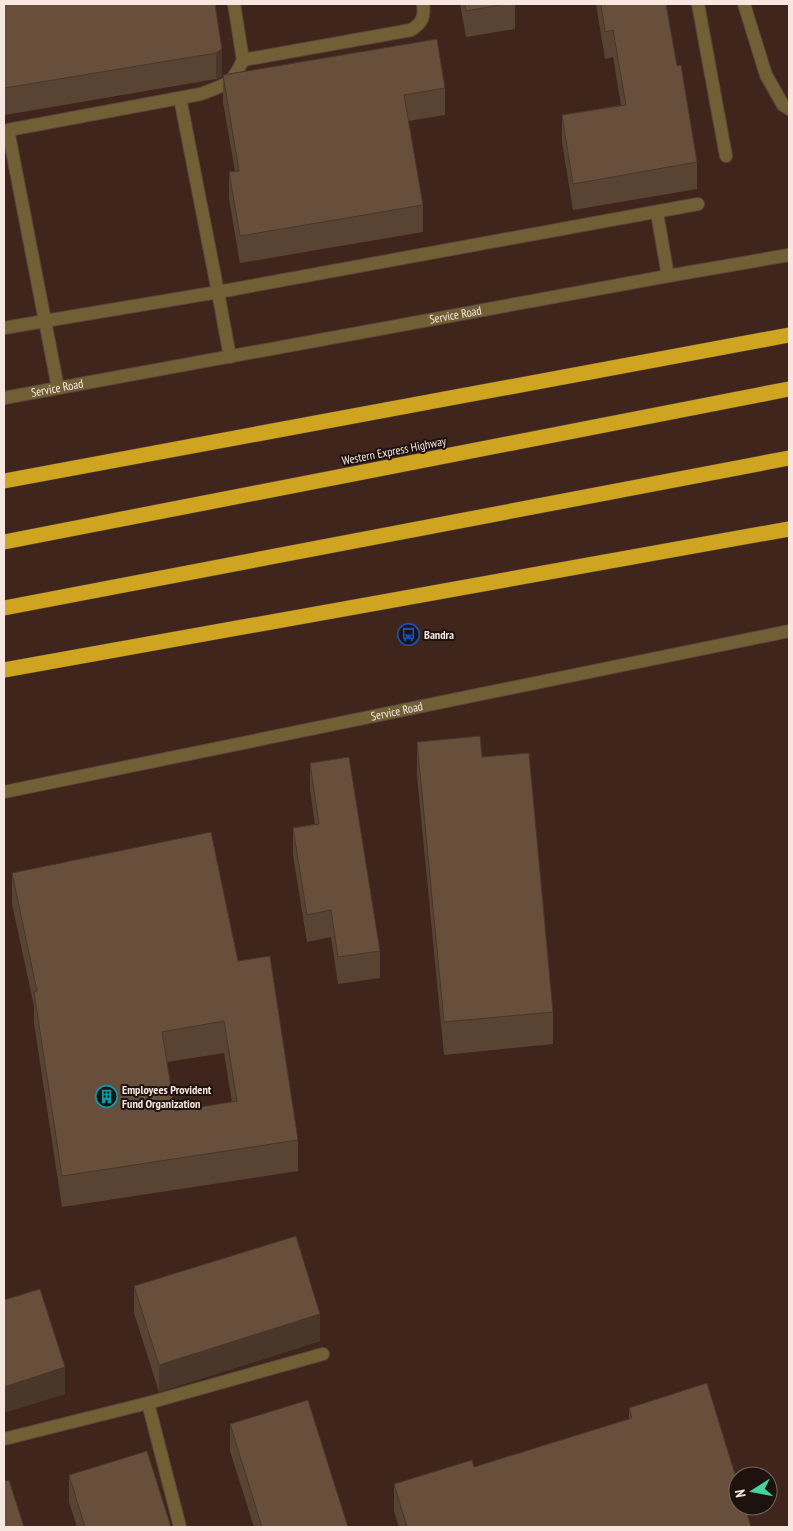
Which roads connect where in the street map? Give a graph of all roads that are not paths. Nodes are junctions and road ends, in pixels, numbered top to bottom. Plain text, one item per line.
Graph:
1 (234, 4) edge
2 (423, 4) edge
3 (698, 4) edge
4 (744, 4) edge
5 (243, 60) junction
6 (180, 98) junction
7 (789, 109) edge
8 (6, 129) edge
9 (726, 156) dead end
10 (698, 204) dead end
11 (657, 213) junction
12 (789, 255) edge
13 (668, 276) junction
14 (218, 292) junction
15 (45, 321) junction
16 (4, 328) edge
17 (789, 335) edge
18 (230, 357) junction
19 (58, 388) junction
20 (789, 389) edge
21 (4, 398) edge
22 (789, 458) edge
23 (4, 481) edge
24 (789, 529) edge
25 (4, 542) edge
26 (4, 608) edge
27 (789, 631) edge
28 (4, 670) edge
29 (4, 792) edge
30 (323, 1354) dead end
31 (148, 1403) junction
32 (4, 1439) edge
33 (180, 1527) edge

1 - 5 street
2 - 5 street
3 - 9 street
4 - 7 street
5 - 6 street
6 - 8 street
6 - 14 street
8 - 15 street
10 - 11 street
11 - 13 street
11 - 14 street
12 - 13 street, Service Road
13 - 18 street, Service Road
14 - 15 street
14 - 18 street
15 - 16 street
15 - 19 street
17 - 23 highway
18 - 19 street, Service Road
19 - 21 street, Service Road
20 - 25 highway, Western Express Highway
22 - 26 highway
24 - 28 highway
27 - 29 street, Service Road
30 - 31 street
31 - 32 street
31 - 33 street

